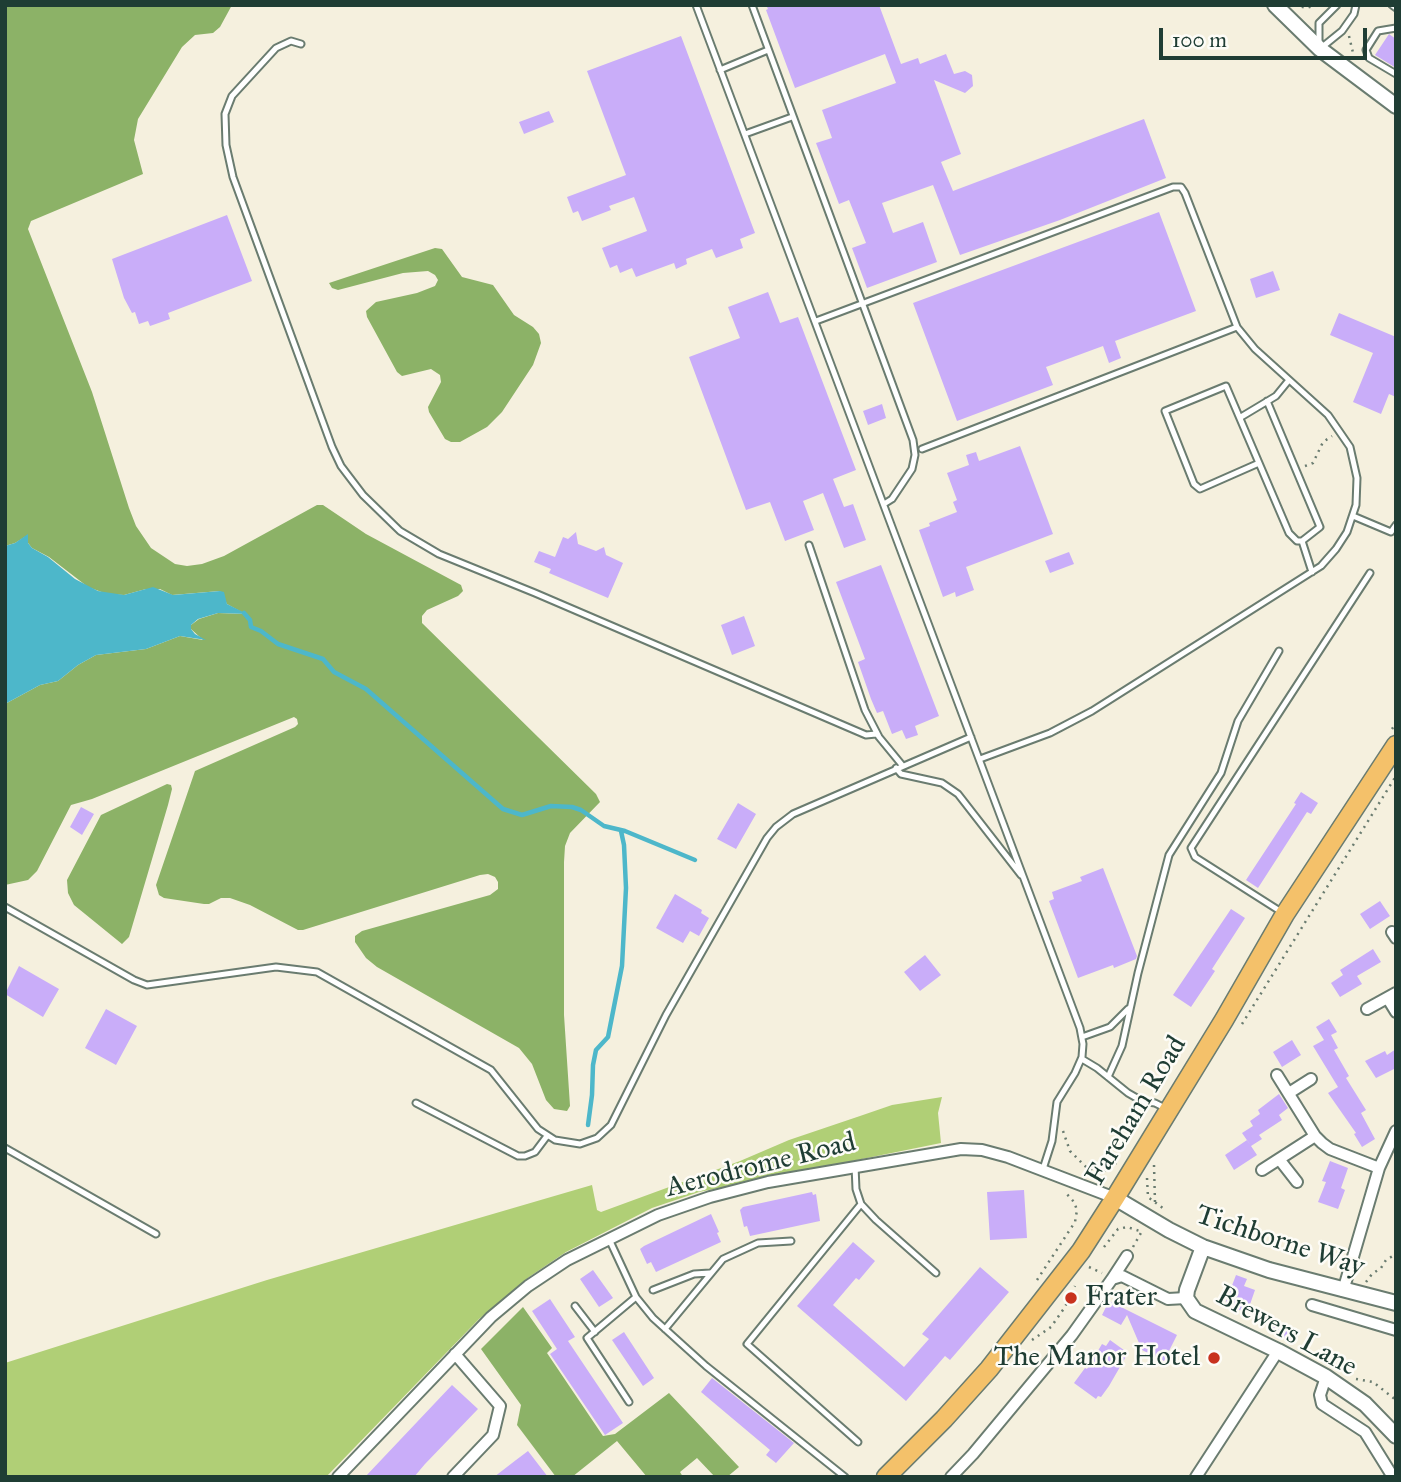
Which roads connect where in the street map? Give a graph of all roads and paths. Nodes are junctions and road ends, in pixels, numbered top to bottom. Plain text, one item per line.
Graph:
1 (696, 5) edge
2 (752, 5) edge
3 (1275, 5) edge
4 (1295, 5) edge
5 (1315, 5) edge
6 (1337, 5) edge
7 (1356, 5) edge
8 (1396, 28) edge
9 (301, 44) dead end
10 (1320, 49) junction
11 (768, 50) junction
12 (720, 70) junction
13 (1396, 74) edge
14 (1396, 106) edge
15 (792, 117) junction
16 (745, 134) junction
17 (863, 304) junction
18 (816, 321) junction
19 (1237, 327) junction
20 (1289, 380) junction
21 (1267, 401) junction
22 (1241, 416) junction
23 (1340, 430) junction
24 (922, 449) dead end
25 (1259, 463) junction
26 (1296, 470) junction
27 (884, 504) junction
28 (1353, 516) junction
29 (1396, 526) edge
30 (1302, 541) junction
31 (809, 545) dead end
32 (1312, 572) junction
33 (1370, 573) dead end
34 (1279, 651) dead end
35 (876, 734) junction
36 (971, 737) junction
37 (1396, 745) edge
38 (980, 759) junction
39 (899, 767) junction
40 (1396, 776) edge
41 (1027, 884) junction
42 (5, 907) edge
43 (1285, 914) junction
44 (1392, 996) edge
45 (1131, 1003) junction
46 (1367, 1009) dead end
47 (1396, 1012) edge
48 (1241, 1025) dead end
49 (1082, 1037) junction
50 (1082, 1059) junction
51 (1277, 1075) dead end
52 (1108, 1077) junction
53 (1311, 1079) dead end
54 (1289, 1093) junction
55 (416, 1103) dead end
56 (1168, 1109) junction
57 (1054, 1121) junction
58 (1396, 1130) edge
59 (547, 1136) junction
60 (1315, 1136) junction
61 (5, 1148) edge
62 (1279, 1159) junction
63 (1154, 1165) joint
64 (855, 1166) junction
65 (1379, 1167) junction
66 (1043, 1169) junction
67 (1088, 1169) dead end
68 (1262, 1170) dead end
69 (1297, 1182) dead end
70 (1115, 1198) junction
71 (1074, 1202) dead end
72 (861, 1205) junction
73 (1142, 1231) dead end
74 (156, 1234) dead end
75 (608, 1238) junction
76 (791, 1241) dead end
77 (1203, 1247) junction
78 (1396, 1254) edge
79 (1127, 1256) joint
80 (710, 1273) junction
81 (936, 1273) dead end
82 (1112, 1279) junction
83 (1037, 1282) dead end
84 (653, 1290) dead end
85 (1343, 1291) junction
86 (1359, 1295) junction
87 (636, 1297) junction
88 (1186, 1298) junction
89 (1396, 1303) edge
90 (1312, 1305) dead end
91 (575, 1306) dead end
92 (665, 1329) junction
93 (1396, 1330) edge
94 (595, 1332) junction
95 (1278, 1351) junction
96 (456, 1354) junction
97 (1329, 1379) junction
98 (1396, 1400) edge
99 (629, 1402) dead end
100 (1396, 1436) edge
101 (858, 1442) dead end
102 (338, 1477) edge
103 (453, 1477) edge
104 (845, 1477) edge
105 (886, 1477) edge
106 (951, 1477) edge
107 (1196, 1477) edge
108 (1393, 1477) edge

1 - 12 lane
2 - 11 lane
3 - 10 street
4 - 5 path
6 - 10 lane
7 - 10 lane
8 - 13 lane
9 - 35 lane
10 - 14 street
11 - 12 lane
11 - 15 lane
12 - 16 lane
15 - 16 lane
15 - 17 lane
16 - 18 lane
17 - 18 lane
17 - 19 lane
17 - 27 lane
18 - 27 lane
19 - 20 lane
19 - 24 lane
20 - 21 lane
20 - 23 lane
21 - 22 lane
21 - 26 lane
22 - 25 lane
22 - 25 lane
23 - 26 path
23 - 28 lane
25 - 30 lane
26 - 30 lane
27 - 36 lane
28 - 29 lane
28 - 32 lane
30 - 32 lane
31 - 35 lane
32 - 38 lane
33 - 43 lane
34 - 45 lane
35 - 39 lane
36 - 38 lane
36 - 39 lane
37 - 43 main road, Fareham Road
38 - 41 lane
39 - 41 lane
39 - 59 lane
40 - 48 path
41 - 49 lane
42 - 59 lane
43 - 56 main road, Fareham Road
44 - 46 street
44 - 47 street
45 - 49 lane
45 - 52 lane
49 - 50 lane
50 - 52 lane
50 - 57 lane
51 - 54 street
52 - 56 lane
53 - 54 street
54 - 60 street
55 - 59 lane
56 - 70 main road, Fareham Road
57 - 66 lane
57 - 67 path
58 - 65 street
60 - 62 street
60 - 65 street
61 - 74 lane
62 - 68 street
62 - 69 street
63 - 63 path
64 - 66 street, Aerodrome Road
64 - 72 lane
64 - 75 street, Aerodrome Road
65 - 85 street
66 - 70 street, Aerodrome Road
70 - 77 street, Tichborne Way
70 - 105 main road, Fareham Road
71 - 83 path
72 - 81 lane
72 - 101 lane
73 - 79 path
75 - 87 lane
75 - 96 street, Aerodrome Road
76 - 80 lane
77 - 85 street, Tichborne Way
77 - 88 street, Brewers Lane
78 - 86 path
79 - 82 street
80 - 84 lane
80 - 92 lane
82 - 88 street, Brewers Lane
82 - 106 street
85 - 86 street, Tichborne Way
86 - 89 street, Tichborne Way
87 - 92 lane
87 - 94 lane
88 - 95 street, Brewers Lane
90 - 93 street
91 - 94 lane
92 - 104 lane
94 - 99 lane
95 - 97 street, Brewers Lane
95 - 107 street
96 - 102 street, Aerodrome Road
96 - 103 street
97 - 98 path
97 - 100 street, Brewers Lane
97 - 108 street

